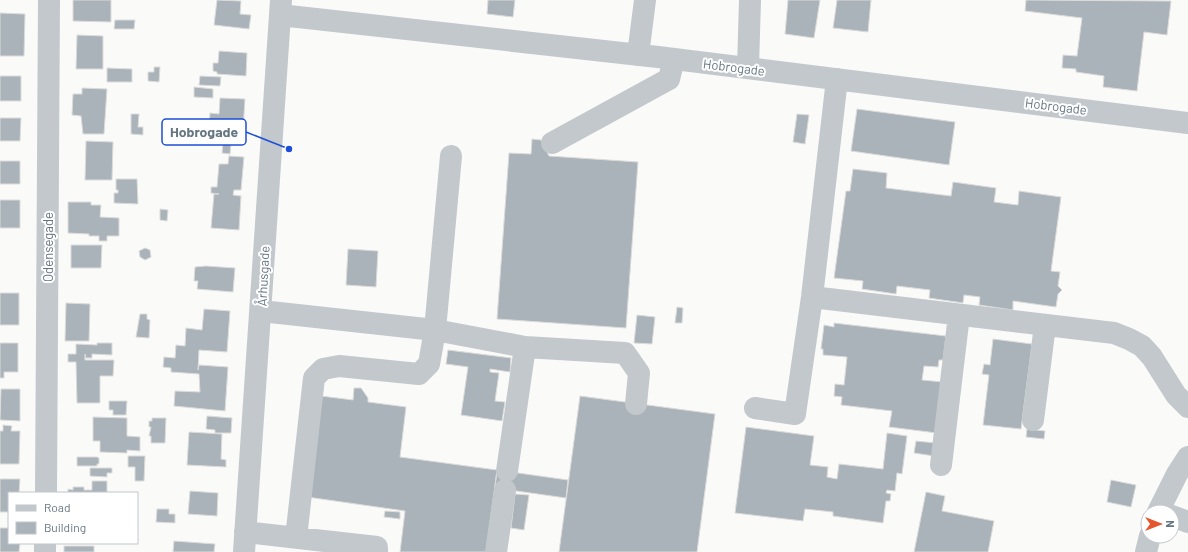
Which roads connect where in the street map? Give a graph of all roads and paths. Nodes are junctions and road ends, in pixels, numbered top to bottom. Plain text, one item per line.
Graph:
1 (49, 0) edge
2 (645, 0) edge
3 (750, 0) edge
4 (280, 8) edge
5 (638, 55) junction
6 (674, 59) junction
7 (748, 68) junction
8 (837, 79) junction
9 (1188, 123) edge
10 (552, 143) dead end
11 (451, 156) dead end
12 (812, 297) junction
13 (261, 311) junction
14 (959, 315) junction
15 (1045, 325) junction
16 (435, 330) junction
17 (525, 347) junction
18 (636, 404) dead end
19 (1188, 407) edge
20 (755, 408) dead end
21 (1034, 420) dead end
22 (1188, 457) edge
23 (941, 465) dead end
24 (46, 492) edge
25 (1166, 504) edge
26 (296, 538) junction
27 (245, 542) edge
28 (378, 552) edge
29 (496, 552) edge

1 - 24 street, Odensegade
2 - 5 street
3 - 7 street
4 - 5 street, Hobrogade
4 - 13 street, Århusgade
5 - 6 street, Hobrogade
6 - 7 street, Hobrogade
6 - 10 street
7 - 8 street, Hobrogade
8 - 9 street, Hobrogade
8 - 12 street
11 - 16 street
12 - 14 street
12 - 20 street
13 - 16 street
13 - 27 street, Århusgade
14 - 15 street
14 - 23 street
15 - 19 street
15 - 21 street
16 - 17 street
16 - 26 street
17 - 18 street
17 - 29 street
22 - 25 street
26 - 27 street
26 - 28 street

